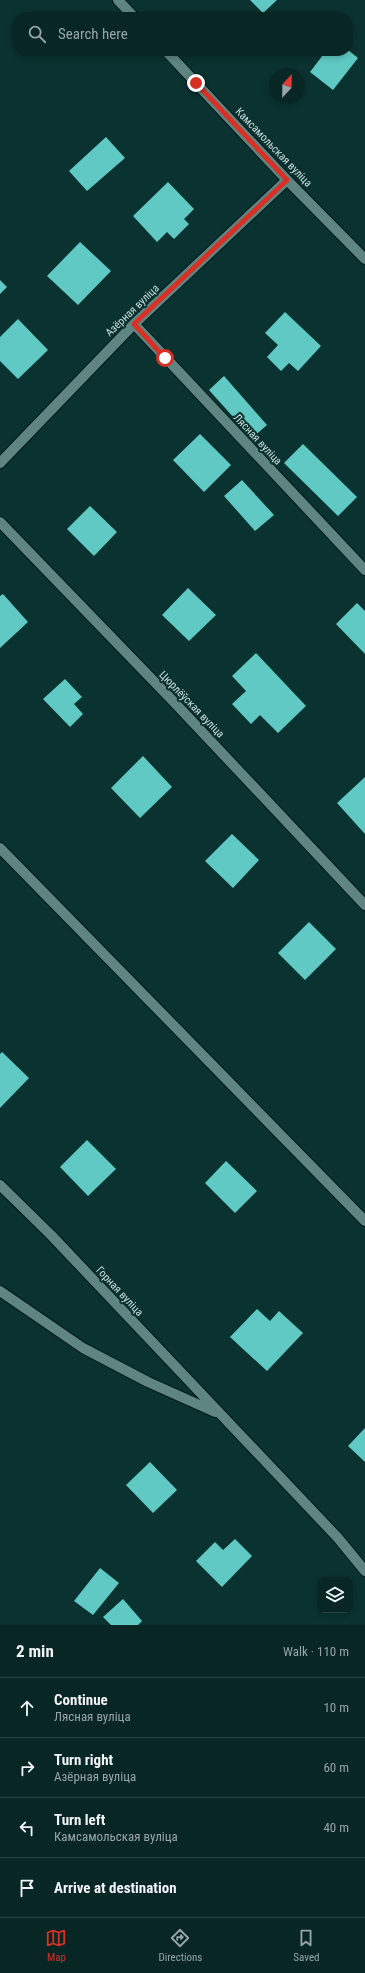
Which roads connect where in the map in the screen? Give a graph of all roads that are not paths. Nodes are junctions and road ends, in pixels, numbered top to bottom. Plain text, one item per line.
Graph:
1 (118, 0) edge
2 (129, 12) edge
3 (171, 56) edge
4 (287, 180) junction
5 (365, 259) edge
6 (134, 324) junction
7 (0, 463) edge
8 (0, 522) edge
9 (365, 570) edge
10 (0, 848) edge
11 (365, 905) edge
12 (0, 1185) edge
13 (365, 1221) edge
14 (0, 1291) edge
15 (220, 1414) junction
16 (365, 1571) edge

1 - 2 street
3 - 4 street, Камсамольская вуліца
4 - 5 street, Камсамольская вуліца
4 - 6 street, Азёрная вуліца
6 - 7 street, Азёрная вуліца
6 - 9 street, Лясная вуліца
8 - 11 street, Цюрлёўская вуліца
10 - 13 street
12 - 15 street, Горная вуліца
14 - 15 street, Горная вуліца
15 - 16 street, Горная вуліца

